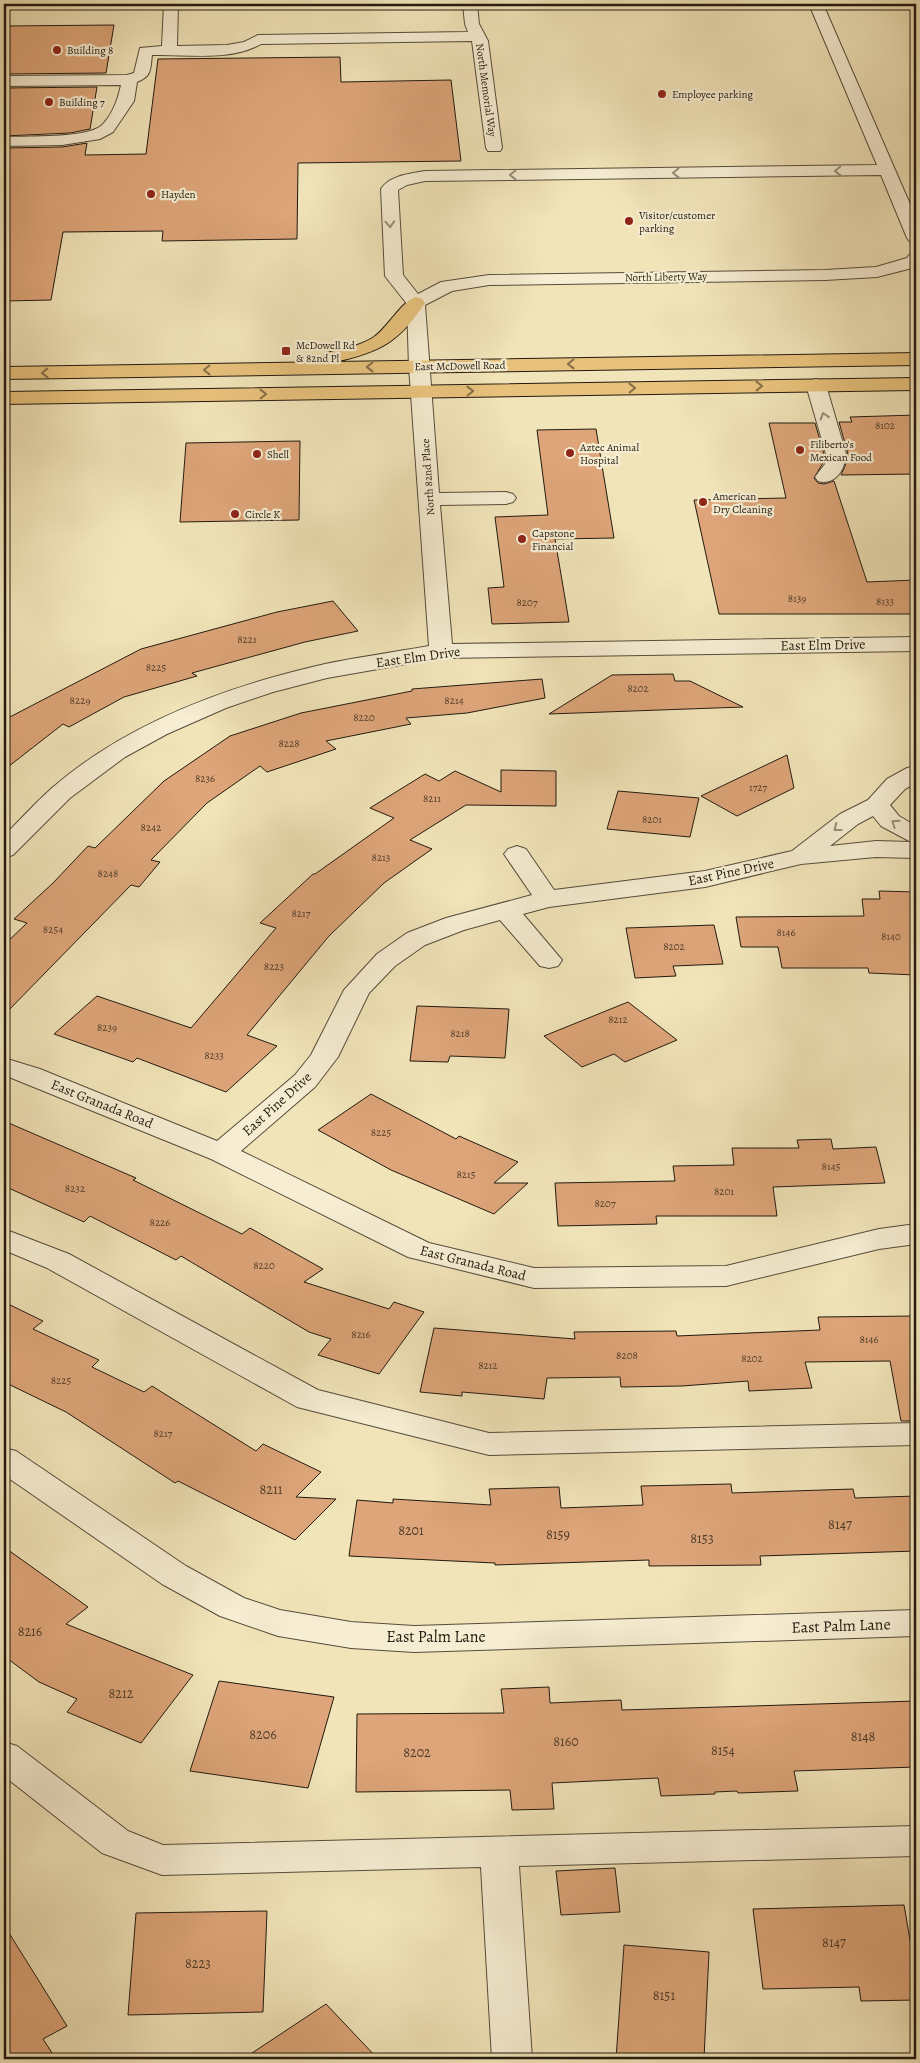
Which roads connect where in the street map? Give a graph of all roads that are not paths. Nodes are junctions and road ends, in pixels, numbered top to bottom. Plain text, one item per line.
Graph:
1 (470, 4) edge
2 (816, 4) edge
3 (171, 7) edge
4 (478, 36) junction
5 (169, 50) junction
6 (130, 80) junction
7 (4, 81) edge
8 (8, 142) dead end
9 (494, 148) dead end
10 (887, 170) junction
11 (915, 233) edge
12 (916, 258) edge
13 (416, 303) junction
14 (916, 343) edge
15 (916, 359) edge
16 (638, 363) junction
17 (419, 367) junction
18 (278, 369) junction
19 (4, 374) edge
20 (916, 384) edge
21 (816, 385) junction
22 (421, 392) junction
23 (4, 398) edge
24 (825, 477) dead end
25 (506, 498) dead end
26 (429, 499) junction
27 (916, 644) edge
28 (441, 650) junction
29 (916, 773) edge
30 (877, 805) junction
31 (916, 836) edge
32 (4, 850) edge
33 (916, 850) edge
34 (517, 854) dead end
35 (801, 856) junction
36 (547, 898) junction
37 (506, 910) junction
38 (549, 960) dead end
39 (4, 1066) edge
40 (221, 1153) junction
41 (916, 1234) edge
42 (4, 1239) edge
43 (916, 1434) edge
44 (4, 1459) edge
45 (916, 1623) edge
46 (4, 1756) edge
47 (916, 1841) edge
48 (499, 1851) junction
49 (512, 2059) edge

1 - 4 street, North Memorial Way
2 - 10 street
3 - 5 street
4 - 5 street
4 - 9 street, North Memorial Way
5 - 6 street
6 - 7 street
6 - 8 street
10 - 11 street
10 -> 13 street
12 - 13 street, North Liberty Way
13 - 17 street, North 82nd Place
13 - 18 main road
14 - 16 main road
15 - 16 main road, East McDowell Road
16 -> 17 main road, East McDowell Road
17 -> 18 main road, East McDowell Road
17 - 22 street, North 82nd Place
18 -> 19 main road, East McDowell Road
20 - 21 main road, East McDowell Road
22 -> 21 main road, East McDowell Road
24 -> 21 street
23 -> 22 main road, East McDowell Road
22 - 26 street, North 82nd Place
25 - 26 street
26 - 28 street, North 82nd Place
27 - 28 street, East Elm Drive
28 - 32 street, East Elm Drive
29 - 30 street
31 -> 30 street
30 -> 35 street
33 - 35 street, East Pine Drive
34 - 36 street
35 - 36 street, East Pine Drive
36 - 37 street, East Pine Drive
37 - 38 street
37 - 40 street, East Pine Drive
39 - 40 street, East Granada Road
40 - 41 street, East Granada Road
42 - 43 street
44 - 45 street, East Palm Lane
46 - 48 street
47 - 48 street
48 - 49 street

